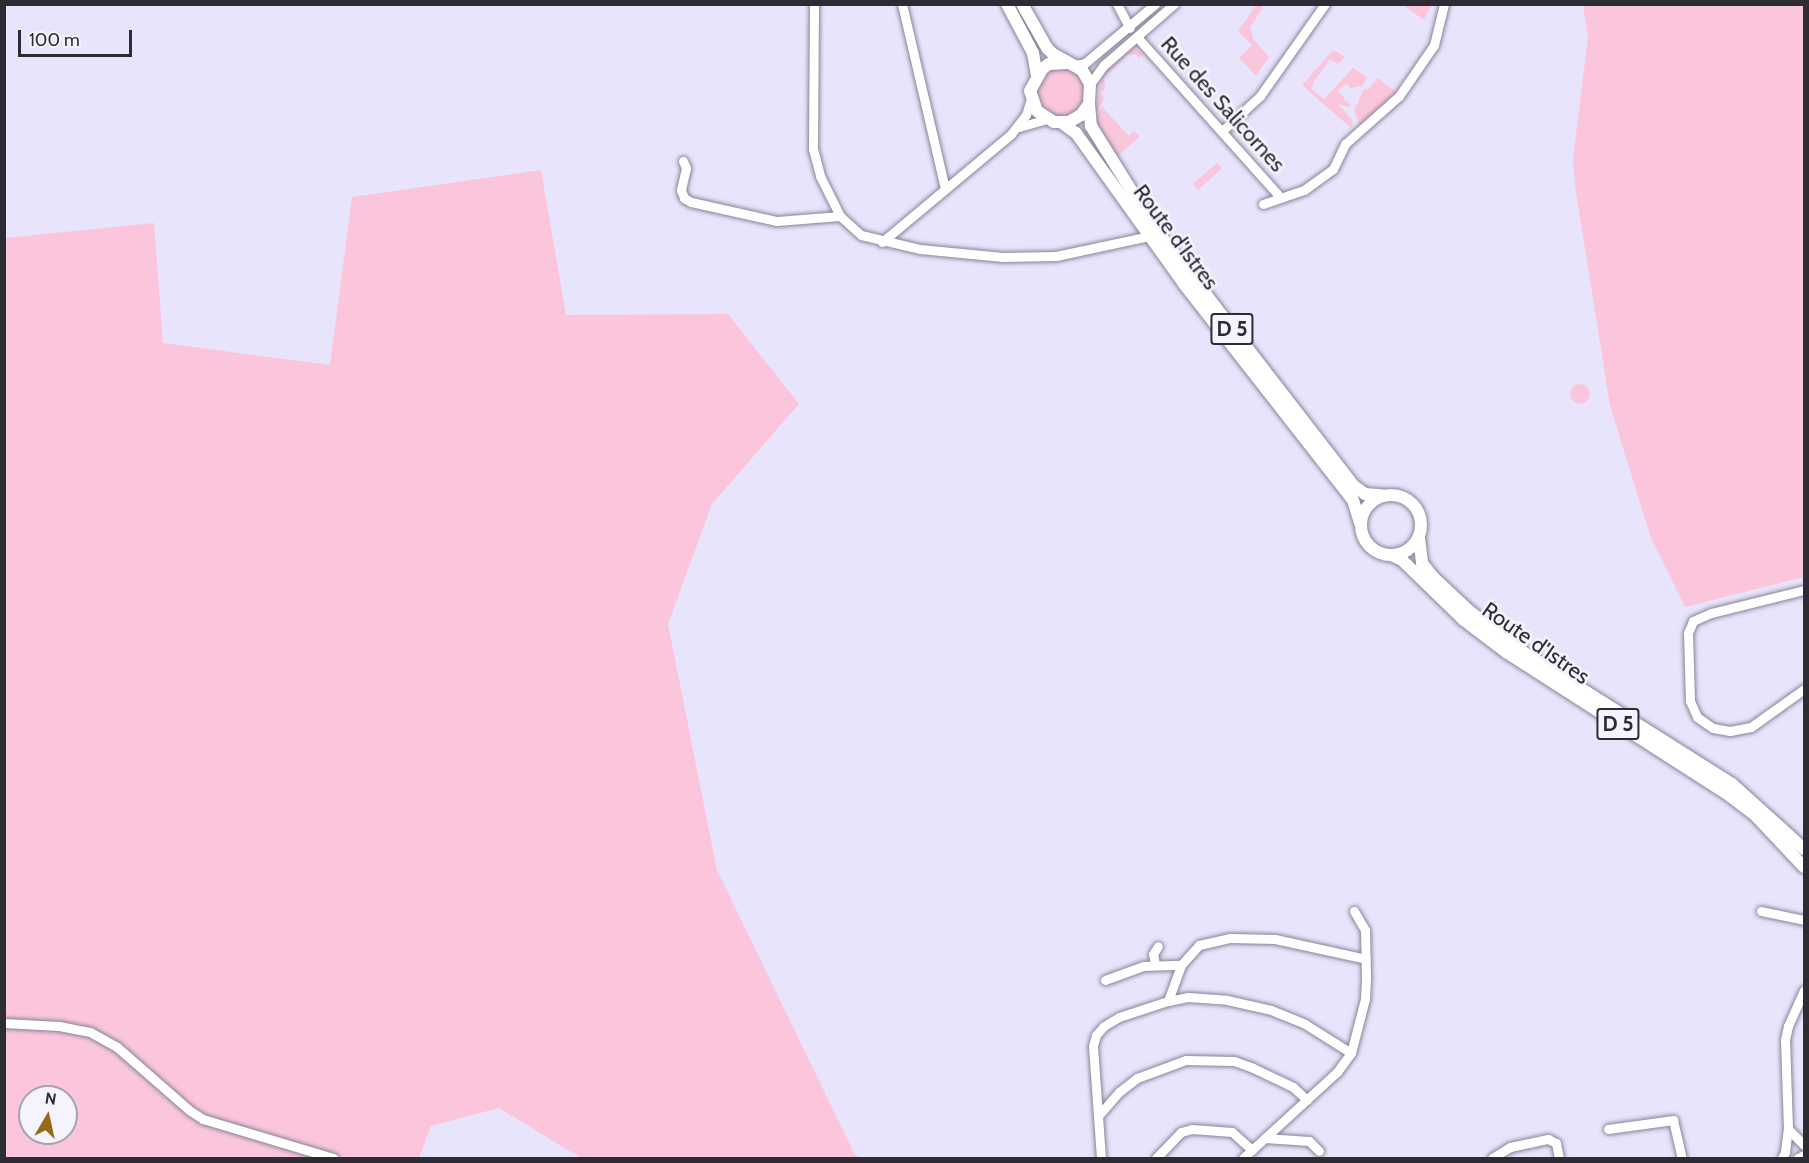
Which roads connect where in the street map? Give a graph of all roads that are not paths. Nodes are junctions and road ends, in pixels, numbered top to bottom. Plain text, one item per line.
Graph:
1 (814, 4) edge
2 (902, 4) edge
3 (1007, 4) edge
4 (1022, 4) edge
5 (1117, 4) edge
6 (1155, 4) edge
7 (1174, 4) edge
8 (1325, 4) edge
9 (1444, 4) edge
10 (1130, 28) junction
11 (1137, 37) junction
12 (1071, 64) junction
13 (1037, 75) junction
14 (1090, 84) junction
15 (1031, 99) junction
16 (1089, 104) junction
17 (1047, 119) junction
18 (1062, 123) junction
19 (1019, 127) junction
20 (1222, 131) junction
21 (683, 161) dead end
22 (945, 189) junction
23 (1281, 198) junction
24 (1263, 204) dead end
25 (840, 216) junction
26 (1149, 236) junction
27 (882, 242) junction
28 (1381, 495) junction
29 (1360, 523) junction
30 (1419, 538) junction
31 (1391, 555) junction
32 (1804, 590) edge
33 (1804, 689) edge
34 (1804, 849) edge
35 (1804, 867) edge
36 (1354, 911) dead end
37 (1761, 911) dead end
38 (1804, 920) edge
39 (1158, 946) dead end
40 (1366, 959) junction
41 (1155, 964) junction
42 (1181, 965) junction
43 (1105, 980) dead end
44 (1804, 990) edge
45 (1168, 1001) junction
46 (4, 1023) edge
47 (1351, 1053) junction
48 (1307, 1100) junction
49 (1098, 1116) junction
50 (1608, 1129) dead end
51 (1788, 1129) junction
52 (1265, 1138) junction
53 (1801, 1143) edge
54 (1252, 1150) junction
55 (1319, 1150) dead end
56 (1786, 1154) edge
57 (1802, 1156) edge
58 (333, 1158) edge
59 (1101, 1158) edge
60 (1156, 1158) edge
61 (1243, 1158) edge
62 (1492, 1158) edge
63 (1559, 1158) edge
64 (1682, 1158) edge

1 - 25 street
2 - 22 street
3 - 13 main road
4 - 12 main road
5 - 10 street
6 - 10 street
7 - 11 street
8 - 20 street
9 - 23 street
10 - 12 street
11 - 14 street
11 - 20 street, Rue des Salicornes
12 - 13 main road
12 - 14 main road
13 - 15 main road
14 - 16 main road
15 - 17 main road
15 - 19 street
16 - 18 main road
16 - 28 main road, Route d'Istres / D 5
17 - 18 main road
17 - 19 street
18 - 26 main road, Route d'Istres / D 5
19 - 22 street
20 - 23 street, Rue des Salicornes
21 - 25 street
22 - 27 street
23 - 24 street
25 - 27 street
26 - 27 street
26 - 29 main road, Route d'Istres / D 5
28 - 29 main road
28 - 30 main road
29 - 31 main road
30 - 31 main road
30 - 34 main road, Route d'Istres / D 5
31 - 35 main road, Route d'Istres / D 5
32 - 33 street
36 - 40 street
37 - 38 street
39 - 41 street
40 - 42 street
40 - 47 street
41 - 42 street
41 - 43 street
42 - 45 street
44 - 51 street
45 - 47 street
45 - 49 street
46 - 58 street
47 - 48 street
48 - 49 street
48 - 52 street
49 - 59 street
50 - 64 street
51 - 53 street
51 - 56 street
52 - 54 street
52 - 55 street
53 - 56 street
53 - 57 street
54 - 60 street
54 - 61 street
62 - 63 street

